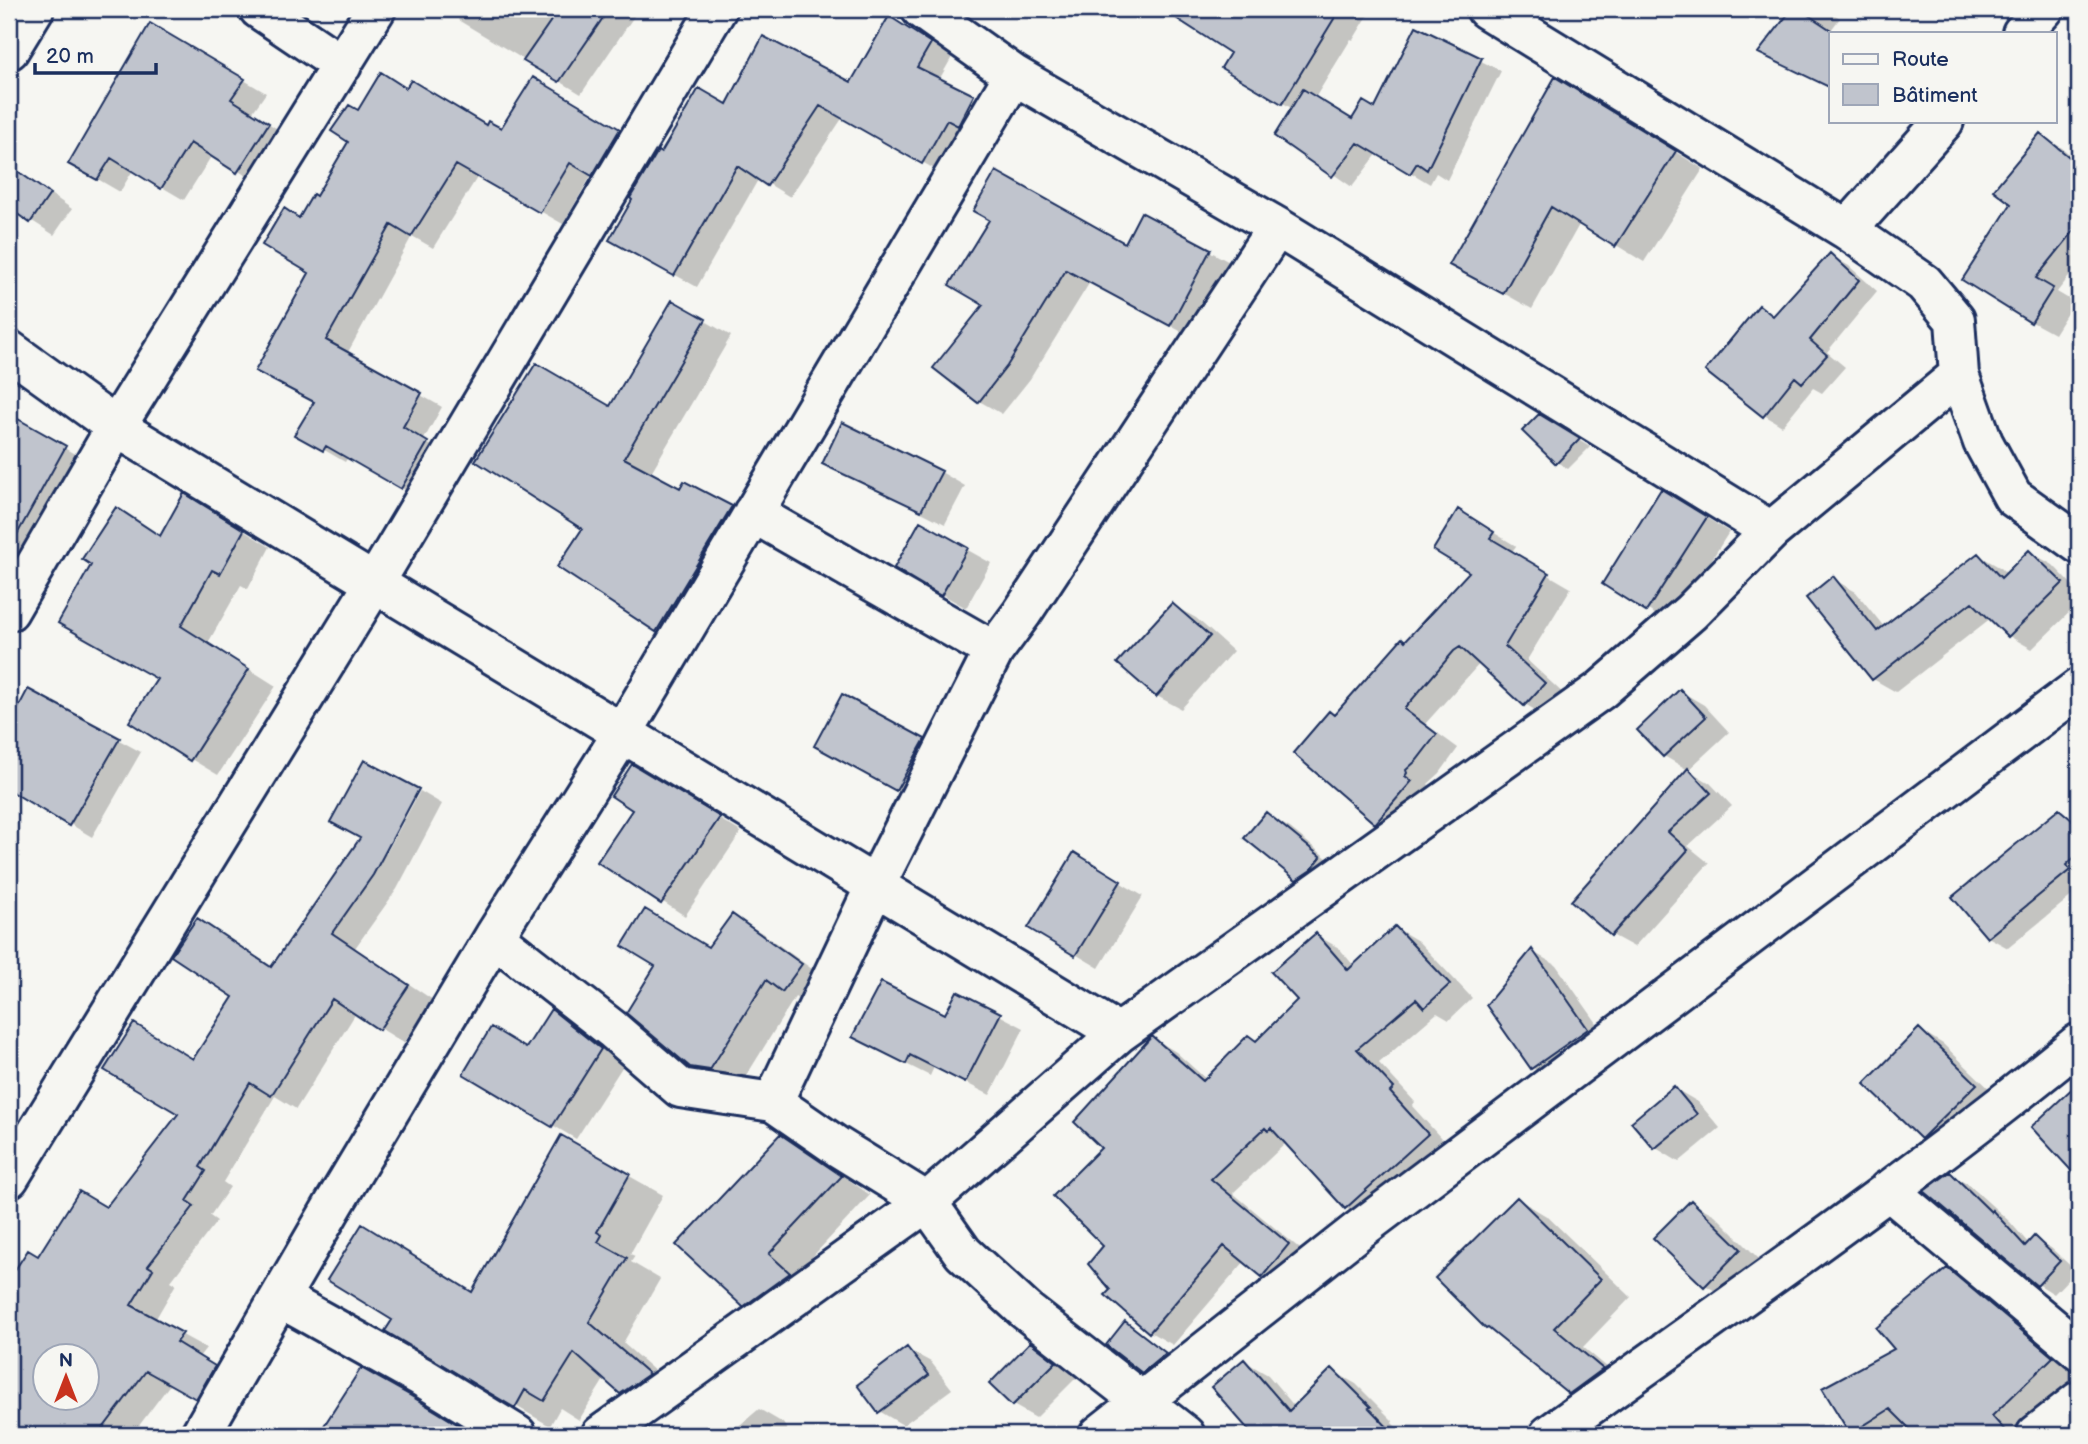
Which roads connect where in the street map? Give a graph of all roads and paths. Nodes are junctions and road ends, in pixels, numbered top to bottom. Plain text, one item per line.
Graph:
1 (34, 9) edge
2 (259, 9) edge
3 (376, 9) edge
4 (717, 9) edge
5 (921, 9) edge
6 (1486, 9) edge
7 (9, 50) edge
8 (341, 65) junction
9 (1014, 75) junction
10 (1943, 122) edge
11 (1277, 227) junction
12 (1847, 230) junction
13 (9, 350) edge
14 (1959, 375) junction
15 (116, 427) junction
16 (753, 513) junction
17 (1771, 531) junction
18 (2079, 544) edge
19 (374, 584) junction
20 (9, 611) edge
21 (994, 652) junction
22 (2079, 688) edge
23 (622, 734) junction
24 (875, 886) junction
25 (494, 937) junction
26 (1119, 1033) junction
27 (2079, 1043) edge
28 (773, 1102) junction
29 (9, 1178) edge
30 (1888, 1190) junction
31 (927, 1202) junction
32 (280, 1298) junction
33 (2079, 1350) edge
34 (1142, 1399) junction
35 (2079, 1401) edge
36 (200, 1435) edge
37 (517, 1435) edge
38 (601, 1435) edge
39 (1100, 1435) edge
40 (1185, 1435) edge
41 (1549, 1435) edge
42 (2036, 1435) edge

1 - 7 street
2 - 8 street
3 - 8 street
4 - 19 street
5 - 9 street
6 - 12 street
8 - 15 street
9 - 11 street
9 - 16 street
10 - 12 street
11 - 17 street
11 - 21 street
12 - 14 street
13 - 15 street
14 - 17 street
14 - 18 street
15 - 19 street
15 - 20 street
16 - 21 street
16 - 23 street
17 - 26 street
19 - 23 street
19 - 29 street
21 - 24 street
22 - 34 street
23 - 24 street
23 - 25 street
24 - 26 street
24 - 28 street
25 - 28 street
25 - 32 street
26 - 31 street
27 - 30 street
28 - 31 street
30 - 33 street
30 - 41 street
31 - 34 street
31 - 38 street
32 - 36 street
32 - 37 street
34 - 39 street
34 - 40 street
35 - 42 street

